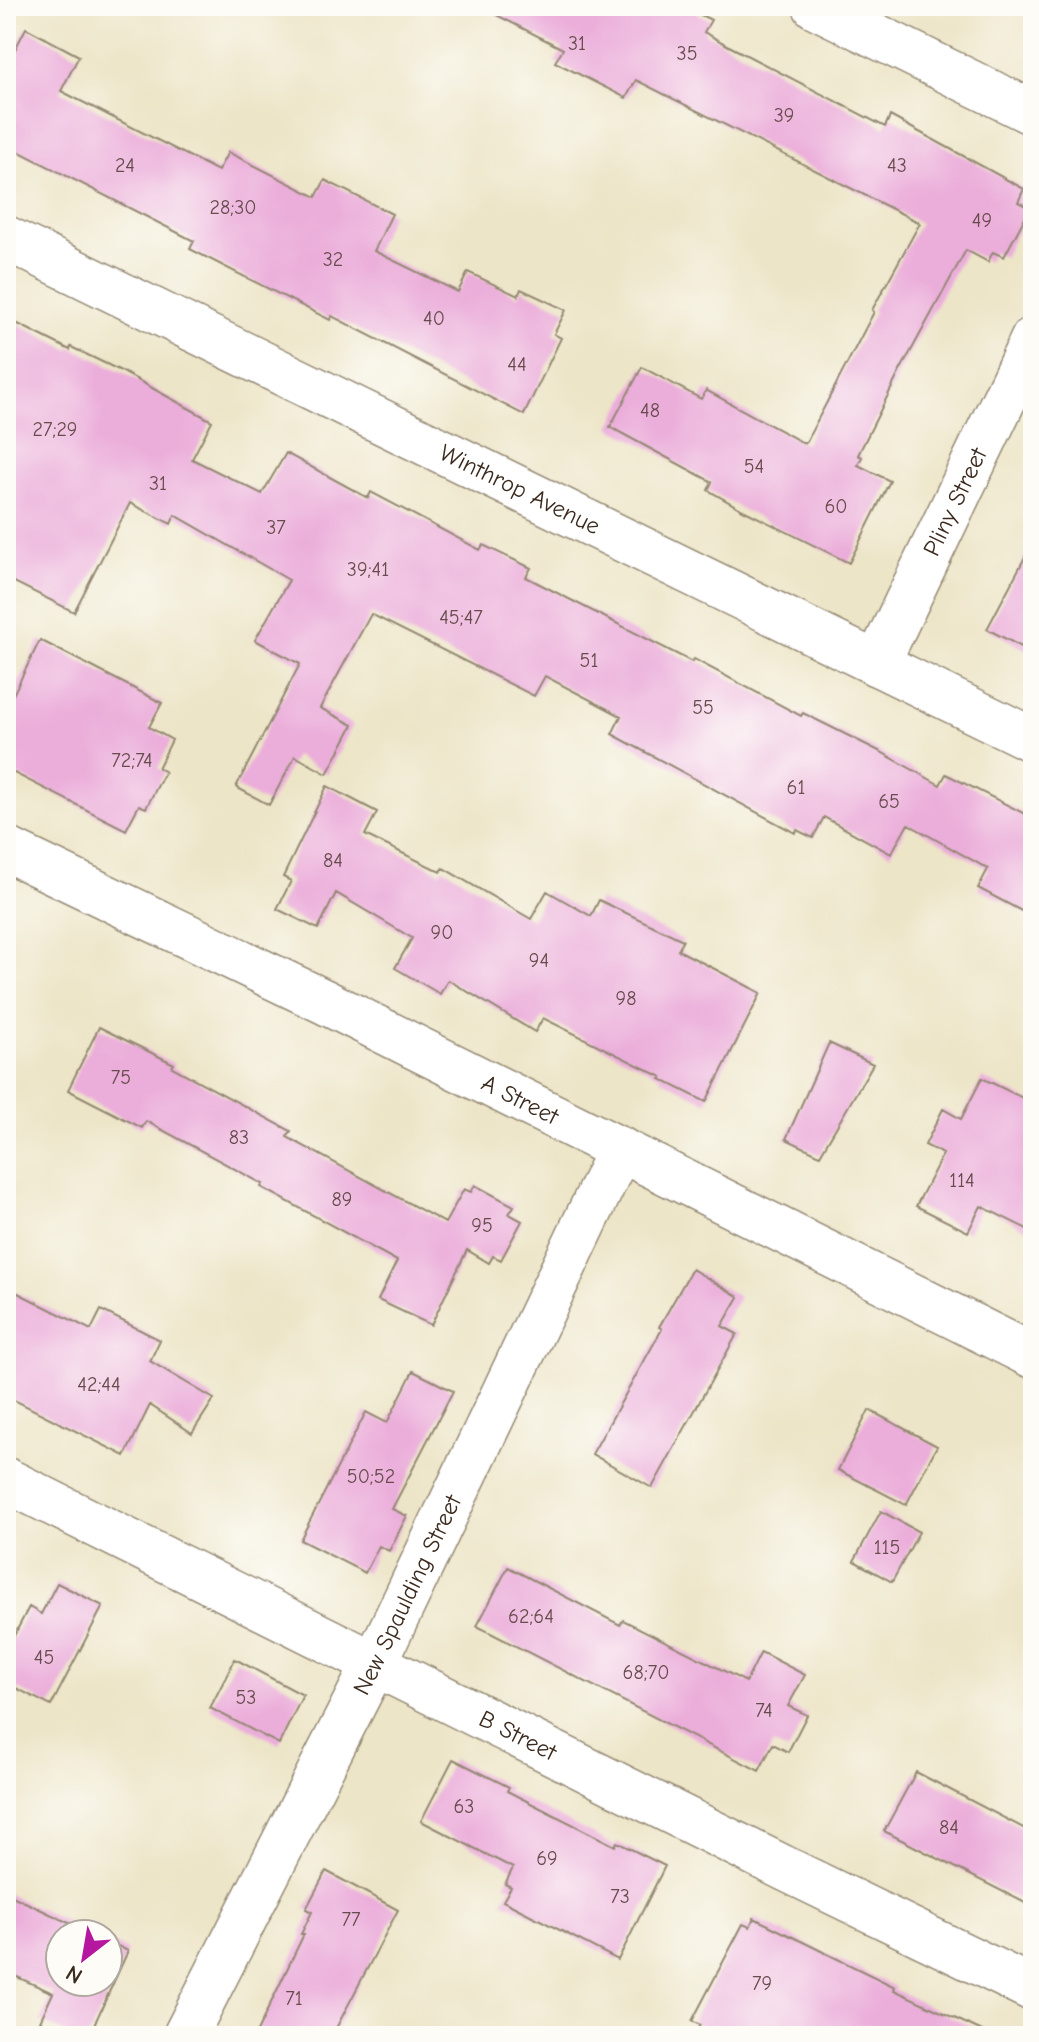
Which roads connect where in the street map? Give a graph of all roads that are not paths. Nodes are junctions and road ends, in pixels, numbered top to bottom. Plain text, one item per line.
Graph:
1 (815, 6) edge
2 (1033, 113) edge
3 (6, 238) edge
4 (1033, 339) edge
5 (877, 664) junction
6 (1033, 740) edge
7 (6, 849) edge
8 (620, 1149) junction
9 (1033, 1356) edge
10 (6, 1480) edge
11 (375, 1663) junction
12 (1033, 1989) edge
13 (185, 2036) edge

1 - 2 street
3 - 5 street, Winthrop Avenue
4 - 5 street, Pliny Street
5 - 6 street, Winthrop Avenue
7 - 8 street, A Street
8 - 9 street, A Street
8 - 11 street, New Spaulding Street
10 - 11 street, B Street
11 - 12 street, B Street
11 - 13 street, New Spaulding Street

